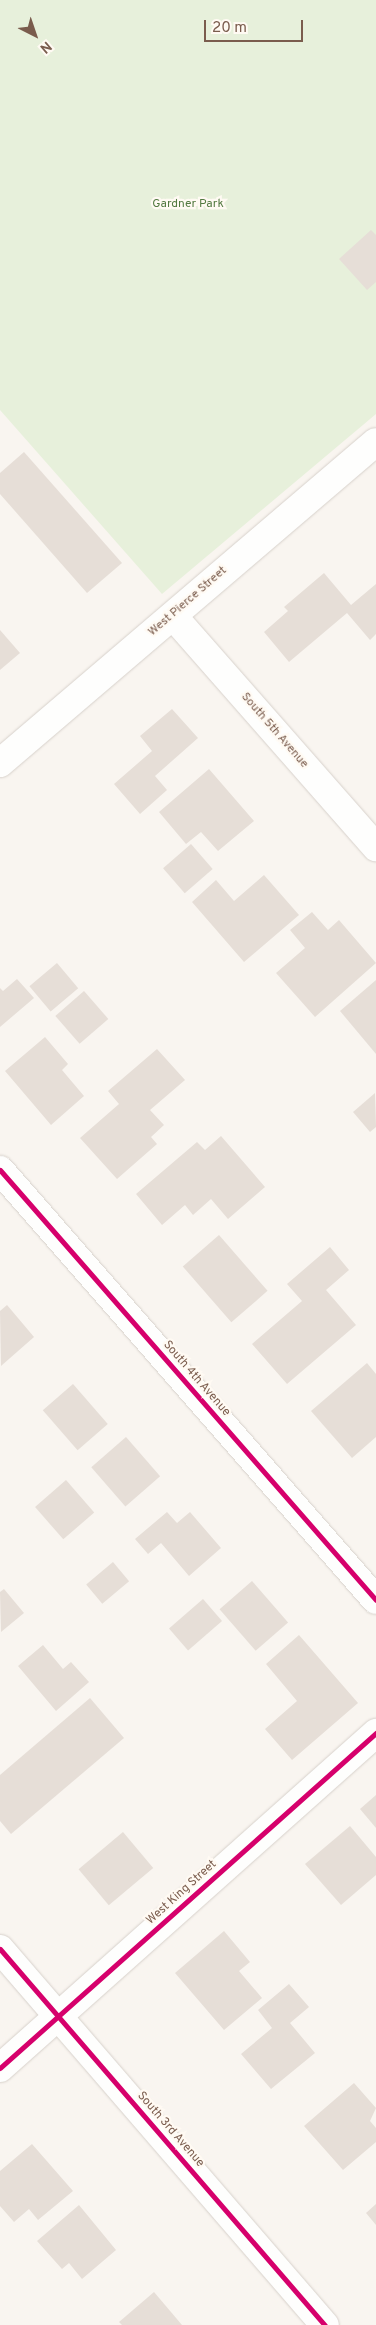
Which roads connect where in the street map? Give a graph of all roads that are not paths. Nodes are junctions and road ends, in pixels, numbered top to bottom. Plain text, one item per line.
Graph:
1 (376, 442) edge
2 (172, 616) junction
3 (0, 763) edge
4 (376, 847) edge
5 (0, 1170) edge
6 (376, 1600) edge
7 (376, 1733) edge
8 (0, 1949) edge
9 (59, 2017) junction
10 (0, 2068) edge
11 (325, 2325) edge

1 - 2 street, West Pierce Street
2 - 3 street, West Pierce Street
2 - 4 street, South 5th Avenue
5 - 6 street, South 4th Avenue
7 - 9 street, West King Street
8 - 9 street, South 3rd Avenue
9 - 10 street, West King Street
9 - 11 street, South 3rd Avenue

